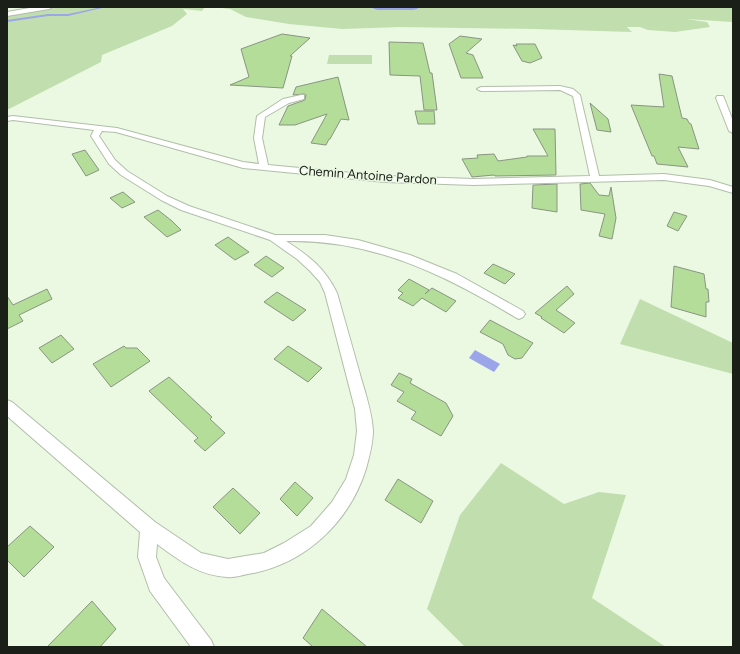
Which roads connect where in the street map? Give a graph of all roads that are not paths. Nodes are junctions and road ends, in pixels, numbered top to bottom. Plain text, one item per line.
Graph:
1 (49, 7) edge
2 (7, 14) edge
3 (481, 89) dead end
4 (301, 97) dead end
5 (720, 98) dead end
6 (7, 119) edge
7 (99, 128) junction
8 (733, 131) edge
9 (264, 167) junction
10 (595, 179) junction
11 (733, 190) edge
12 (274, 238) junction
13 (519, 314) dead end
14 (7, 406) edge
15 (149, 528) junction
16 (204, 647) edge

1 - 2 main road
3 - 10 street
4 - 9 street
5 - 8 street
6 - 7 street, Chemin Antoine Pardon
7 - 9 street, Chemin Antoine Pardon
7 - 12 street
9 - 10 street, Chemin Antoine Pardon
10 - 11 street, Chemin Antoine Pardon
12 - 13 street
12 - 15 street
14 - 15 street
15 - 16 street

